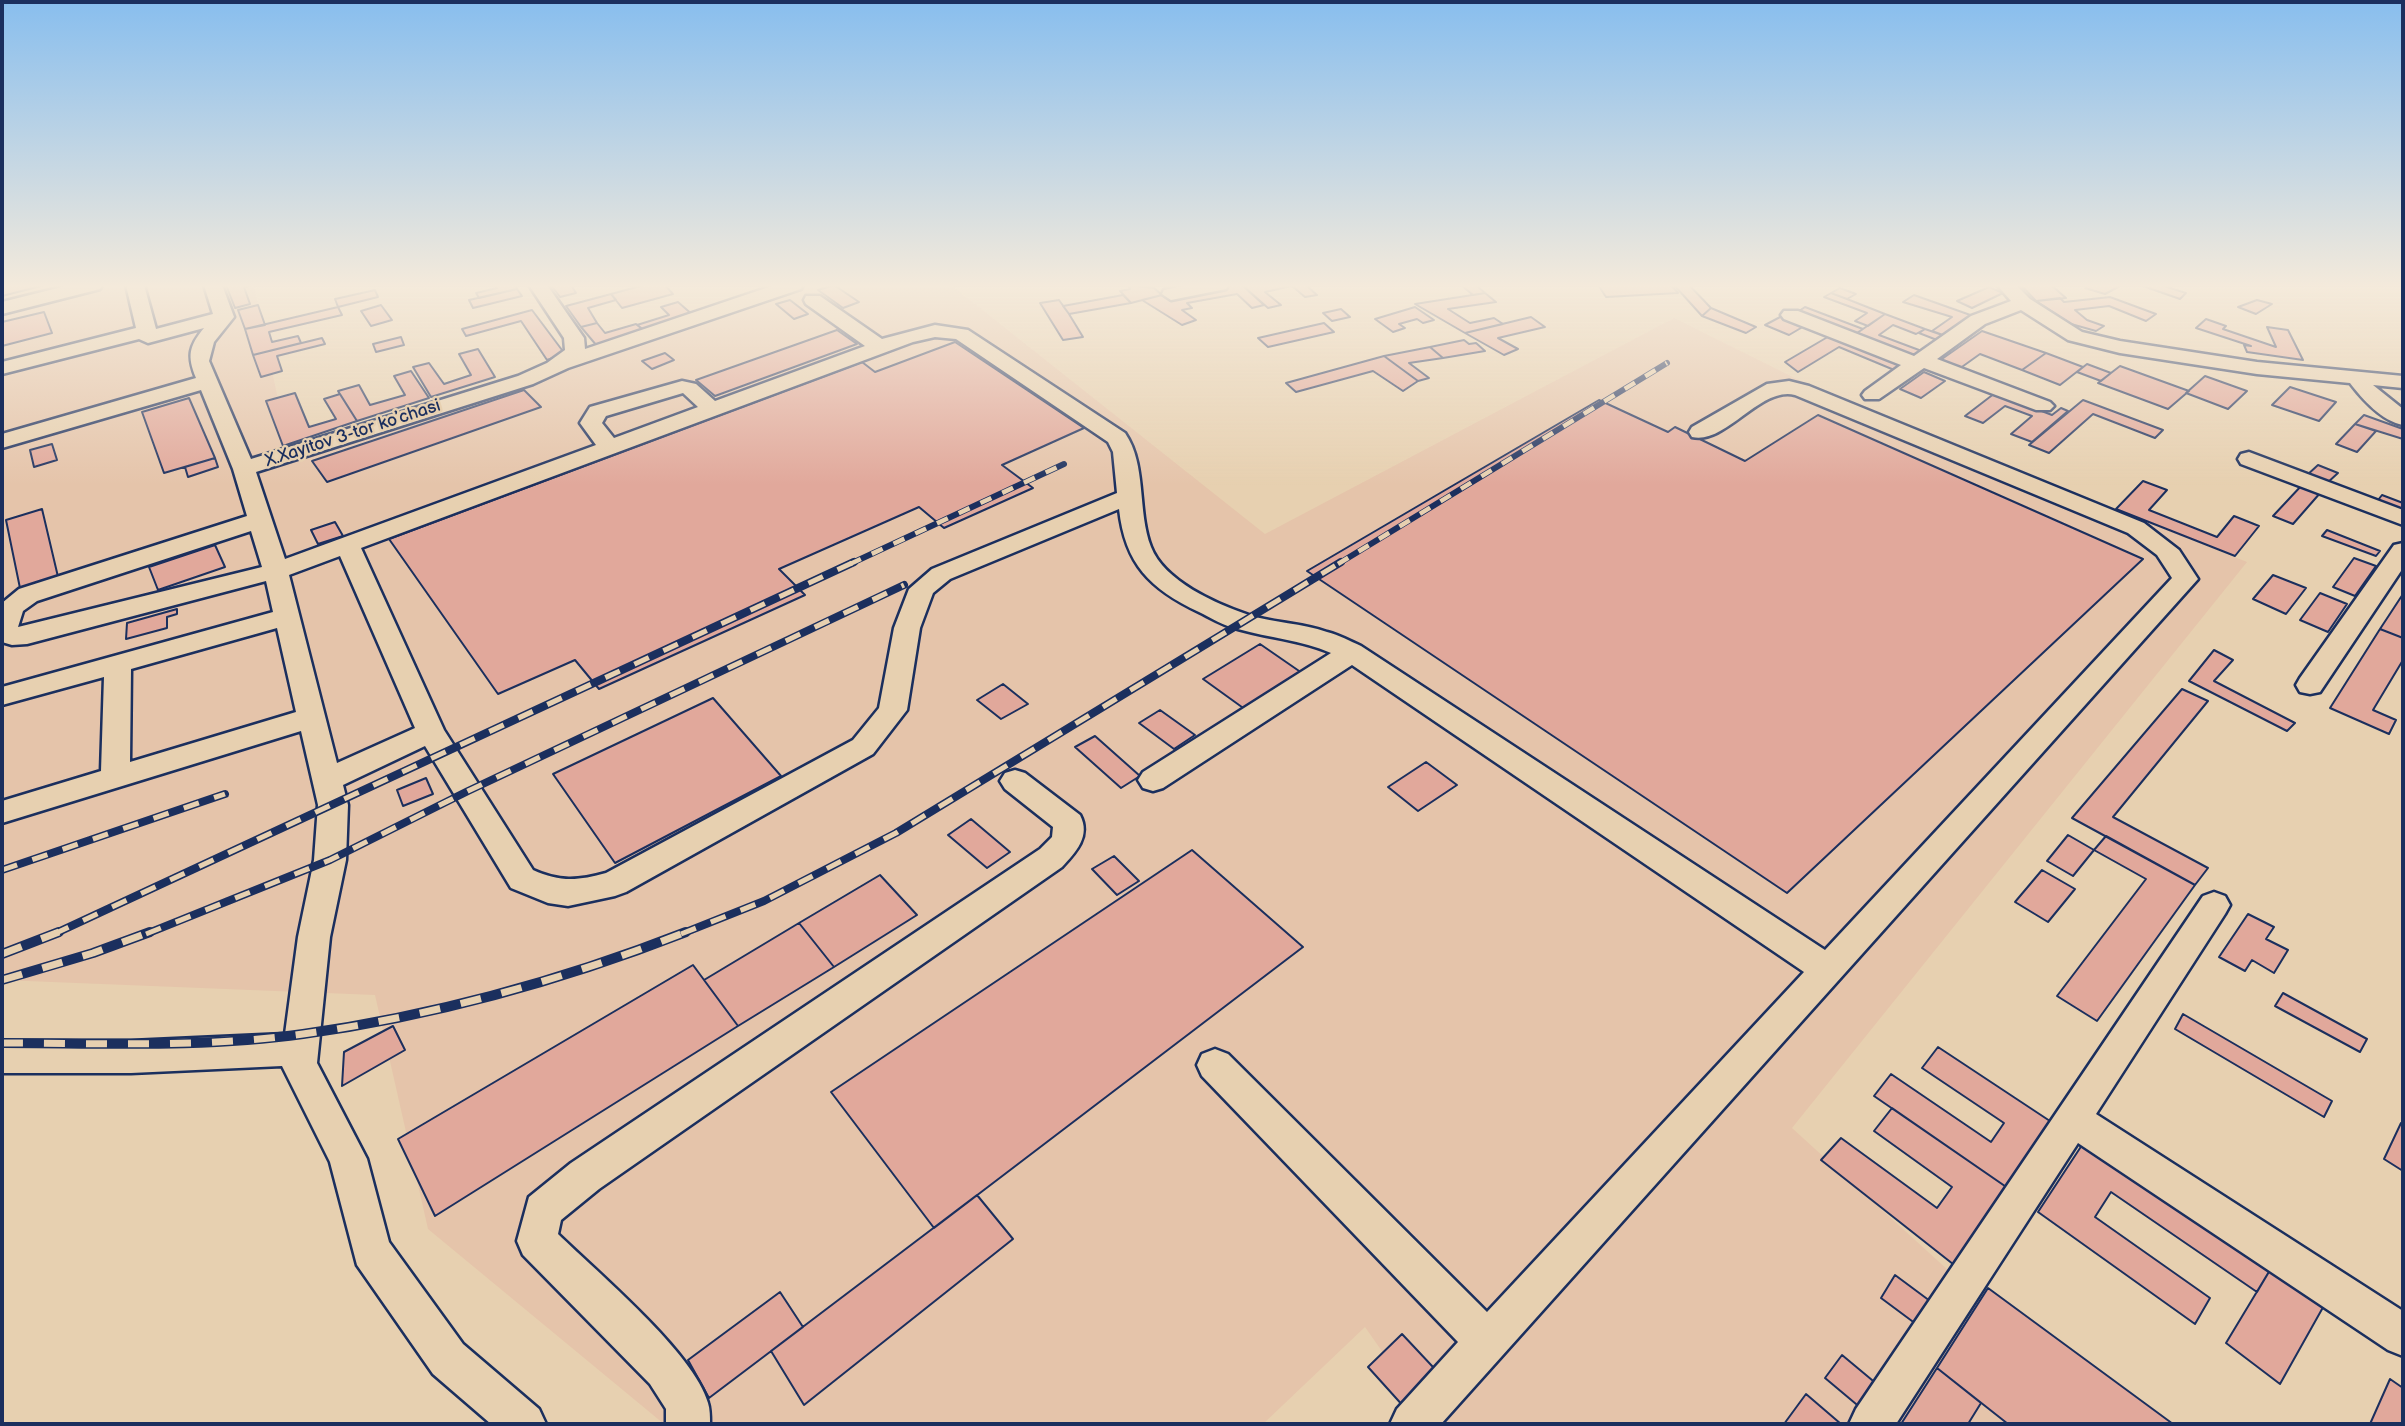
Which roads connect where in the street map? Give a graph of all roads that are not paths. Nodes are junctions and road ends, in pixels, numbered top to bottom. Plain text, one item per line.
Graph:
1 (66, 352) edge
2 (201, 352) edge
3 (575, 352) edge
4 (597, 352) edge
5 (868, 352) edge
6 (987, 352) edge
7 (1890, 352) edge
8 (1933, 352) edge
9 (2150, 352) edge
10 (566, 362) junction
11 (1918, 362) junction
12 (2, 368) edge
13 (2356, 377) junction
14 (208, 381) junction
15 (2403, 382) edge
16 (1872, 395) dead end
17 (2043, 406) dead end
18 (712, 409) junction
19 (2403, 419) edge
20 (1700, 432) dead end
21 (2, 441) edge
22 (609, 447) junction
23 (2249, 459) dead end
24 (244, 469) junction
25 (1129, 496) junction
26 (2403, 517) edge
27 (260, 520) junction
28 (347, 544) junction
29 (2403, 550) edge
30 (276, 570) junction
31 (4, 602) edge
32 (287, 617) junction
33 (14, 638) edge
34 (1352, 652) junction
35 (118, 664) junction
36 (2309, 685) dead end
37 (2, 696) edge
38 (312, 717) junction
39 (431, 732) junction
40 (115, 777) junction
41 (327, 780) junction
42 (1153, 780) dead end
43 (1015, 782) dead end
44 (2, 811) edge
45 (2214, 905) dead end
46 (1827, 970) junction
47 (301, 1049) junction
48 (2, 1058) edge
49 (1214, 1065) dead end
50 (2072, 1119) junction
51 (2403, 1335) edge
52 (1487, 1342) junction
53 (524, 1424) edge
54 (688, 1424) edge
55 (1412, 1424) edge
56 (1871, 1424) edge

1 - 12 street
2 - 14 street, X.Xayitov 3-tor koʼchasi
3 - 10 street
4 - 10 street, X.Xayitov 3-tor koʼchasi
5 - 18 street
6 - 25 street
7 - 11 street
8 - 11 street
9 - 13 street
10 - 24 street, X.Xayitov 3-tor koʼchasi
11 - 16 street
11 - 17 street
13 - 15 street
13 - 19 street
14 - 21 street
14 - 24 street, X.Xayitov 3-tor koʼchasi
18 - 22 street
18 - 22 street
20 - 46 street
22 - 28 street
23 - 26 street
24 - 27 street
25 - 34 street
25 - 39 street
27 - 30 street
27 - 31 street
28 - 30 street
28 - 39 street
29 - 36 street
30 - 32 street
30 - 33 street
31 - 33 street
32 - 35 street
32 - 38 street
34 - 42 street
34 - 46 street
35 - 37 street
35 - 40 street
38 - 40 street
38 - 41 street
39 - 41 street
40 - 44 street
41 - 47 street
43 - 54 street
45 - 50 street
46 - 52 street
47 - 48 street
47 - 53 street
49 - 52 street
50 - 51 street
50 - 56 street
52 - 55 street

